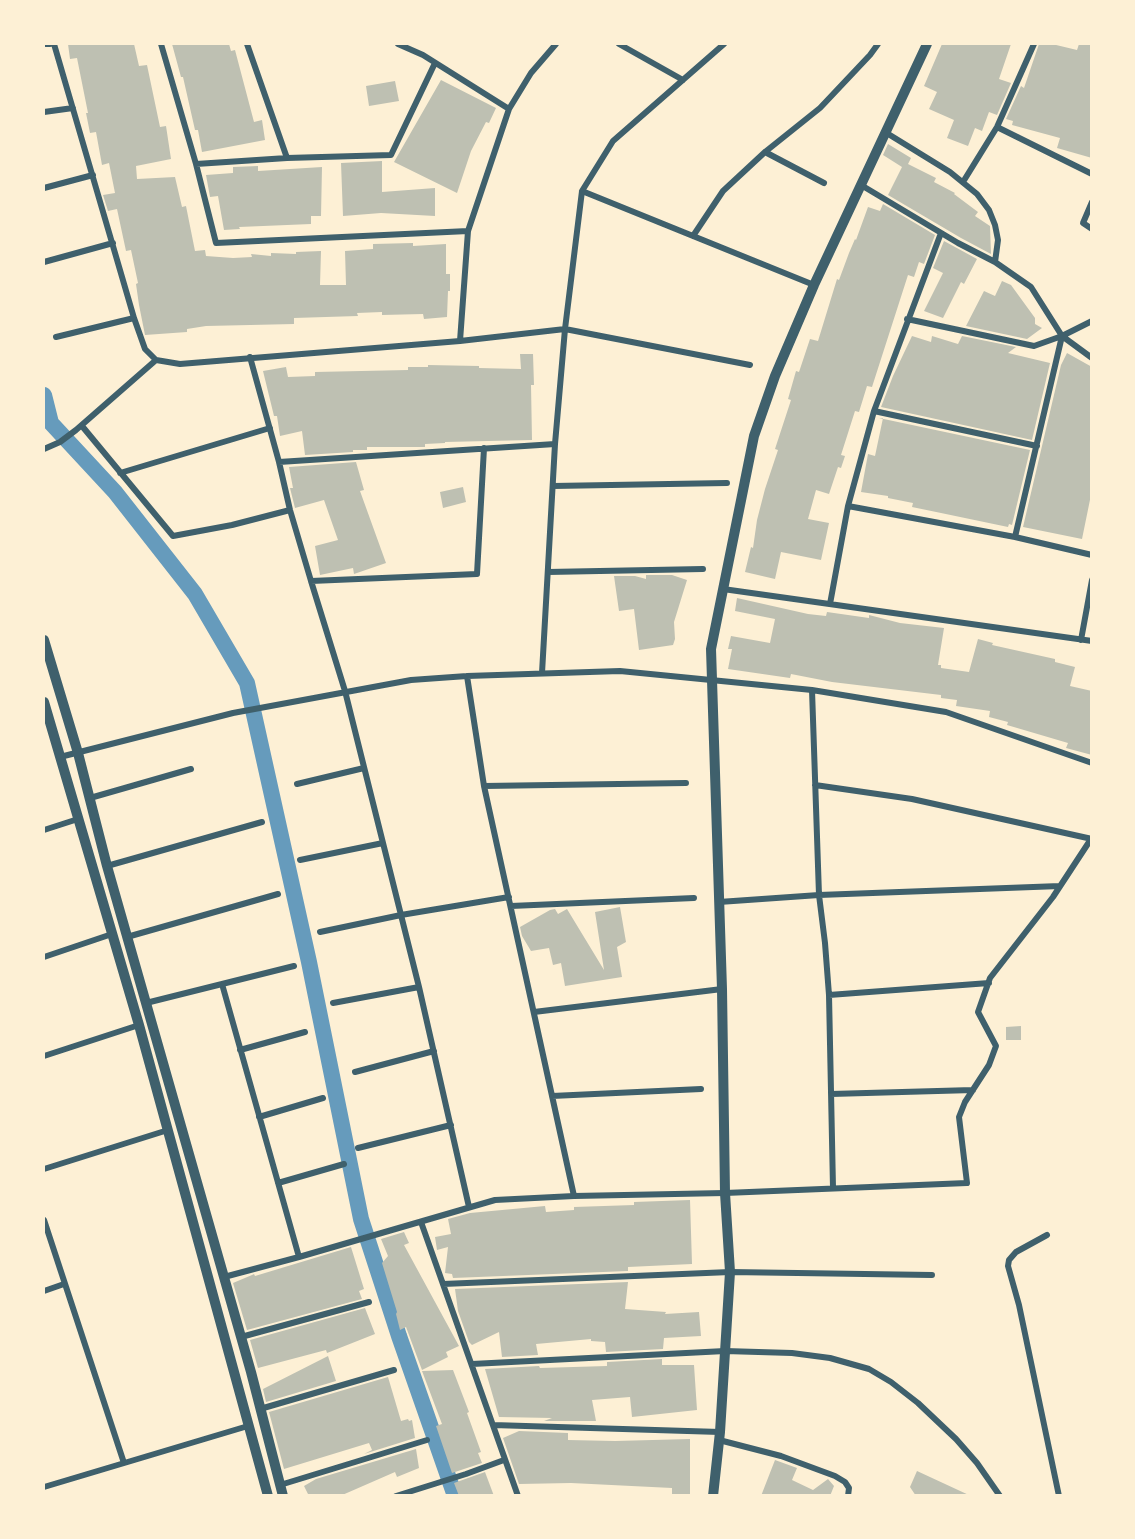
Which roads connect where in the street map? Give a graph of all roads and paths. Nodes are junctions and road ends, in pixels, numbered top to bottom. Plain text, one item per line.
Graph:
1 (44, 44) edge
2 (52, 44) edge
3 (161, 44) edge
4 (246, 44) edge
5 (398, 44) edge
6 (556, 44) edge
7 (619, 44) edge
8 (724, 44) edge
9 (878, 44) edge
10 (927, 44) edge
11 (1034, 44) edge
12 (435, 63) junction
13 (683, 80) junction
14 (73, 108) junction
15 (509, 109) junction
16 (44, 112) edge
17 (997, 128) junction
18 (885, 132) junction
19 (765, 152) junction
20 (287, 158) junction
21 (196, 164) junction
22 (1092, 174) edge
23 (93, 175) junction
24 (963, 182) junction
25 (824, 183) dead end
26 (860, 185) junction
27 (44, 188) edge
28 (582, 191) junction
29 (1092, 202) edge
30 (1092, 229) edge
31 (468, 231) junction
32 (941, 233) junction
33 (693, 236) junction
34 (113, 243) junction
35 (44, 262) edge
36 (994, 262) junction
37 (814, 285) junction
38 (134, 318) junction
39 (907, 319) junction
40 (1092, 321) edge
41 (565, 329) junction
42 (1062, 336) junction
43 (56, 337) dead end
44 (460, 341) junction
45 (250, 357) junction
46 (1092, 358) edge
47 (156, 360) junction
48 (750, 365) dead end
49 (874, 411) junction
50 (79, 428) junction
51 (270, 428) junction
52 (555, 444) junction
53 (1037, 446) junction
54 (484, 448) junction
55 (44, 449) edge
56 (279, 462) junction
57 (120, 473) junction
58 (727, 483) dead end
59 (553, 486) junction
60 (848, 506) junction
61 (290, 510) junction
62 (1015, 537) junction
63 (1092, 555) edge
64 (703, 569) dead end
65 (548, 572) junction
66 (1092, 580) edge
67 (311, 581) junction
68 (723, 589) junction
69 (830, 604) junction
70 (44, 640) edge
71 (1082, 640) junction
72 (1092, 641) edge
73 (542, 673) junction
74 (467, 676) junction
75 (707, 679) junction
76 (812, 690) junction
77 (345, 691) junction
78 (44, 702) edge
79 (78, 753) junction
80 (60, 757) junction
81 (1092, 763) edge
82 (364, 768) junction
83 (191, 769) dead end
84 (686, 783) dead end
85 (297, 784) dead end
86 (815, 785) junction
87 (484, 786) junction
88 (90, 798) junction
89 (78, 819) junction
90 (262, 822) dead end
91 (44, 830) edge
92 (1091, 839) edge
93 (382, 843) junction
94 (300, 860) dead end
95 (107, 866) junction
96 (1060, 886) junction
97 (278, 894) dead end
98 (819, 895) junction
99 (508, 897) junction
100 (694, 898) dead end
101 (719, 902) junction
102 (511, 906) junction
103 (401, 915) junction
104 (320, 932) dead end
105 (112, 934) junction
106 (127, 937) junction
107 (44, 957) edge
108 (294, 966) dead end
109 (989, 983) junction
110 (222, 984) junction
111 (419, 987) junction
112 (722, 988) junction
113 (829, 995) junction
114 (146, 1003) junction
115 (333, 1003) dead end
116 (534, 1012) junction
117 (139, 1025) junction
118 (305, 1032) dead end
119 (240, 1050) junction
120 (434, 1051) junction
121 (44, 1056) edge
122 (356, 1072) dead end
123 (701, 1089) dead end
124 (973, 1090) junction
125 (831, 1094) junction
126 (552, 1096) junction
127 (323, 1098) dead end
128 (259, 1117) junction
129 (451, 1125) junction
130 (168, 1130) junction
131 (358, 1148) dead end
132 (344, 1164) dead end
133 (44, 1169) edge
134 (278, 1183) junction
135 (833, 1188) junction
136 (725, 1193) junction
137 (574, 1196) junction
138 (469, 1207) junction
139 (44, 1220) edge
140 (421, 1221) junction
141 (1047, 1235) dead end
142 (299, 1257) junction
143 (730, 1272) junction
144 (932, 1275) dead end
145 (224, 1277) junction
146 (64, 1284) junction
147 (443, 1284) junction
148 (44, 1291) edge
149 (369, 1302) dead end
150 (241, 1337) junction
151 (725, 1351) junction
152 (472, 1364) junction
153 (394, 1370) dead end
154 (260, 1409) junction
155 (493, 1425) junction
156 (248, 1426) junction
157 (719, 1436) junction
158 (428, 1440) dead end
159 (504, 1460) junction
160 (124, 1463) junction
161 (44, 1487) edge
162 (282, 1490) edge
163 (268, 1496) edge
164 (396, 1496) edge
165 (518, 1496) edge
166 (713, 1496) edge
167 (848, 1496) edge
168 (1000, 1496) edge
169 (1059, 1496) edge

1 - 2 street
2 - 14 street
3 - 21 street
4 - 20 street
5 - 12 street
6 - 15 street
7 - 13 street
8 - 13 street
9 - 19 street
10 - 18 street
11 - 17 street
12 - 15 street
12 - 20 street
13 - 28 street
14 - 16 street
14 - 23 street
15 - 31 street
17 - 22 street
17 - 24 street
18 - 24 street
18 - 26 street
19 - 25 street
19 - 33 street
20 - 21 street
21 - 31 street
23 - 27 street
23 - 34 street
24 - 36 street
26 - 32 street
26 - 37 street
28 - 33 street
28 - 41 street
29 - 30 street
31 - 44 street
32 - 36 street
32 - 39 street
33 - 37 street
34 - 35 street
34 - 38 street
36 - 42 street
37 - 68 street
38 - 43 street
38 - 47 street
39 - 42 street
39 - 49 street
40 - 42 street
41 - 44 street
41 - 48 street
41 - 52 street
42 - 46 street
42 - 53 street
44 - 45 street
45 - 47 street
45 - 51 street
47 - 50 street
49 - 53 street
49 - 60 street
50 - 55 street
50 - 57 street
51 - 56 street
51 - 57 street
52 - 54 street
52 - 59 street
53 - 62 street
54 - 56 street
54 - 67 street
56 - 61 street
57 - 61 street
58 - 59 street
59 - 65 street
60 - 62 street
60 - 69 street
61 - 67 street
62 - 63 street
64 - 65 street
65 - 73 street
66 - 71 street
67 - 77 street
68 - 69 street
68 - 75 street
69 - 71 street
70 - 79 street
71 - 72 street
73 - 74 street
73 - 75 street
74 - 77 street
74 - 87 street
75 - 76 street
75 - 101 street
76 - 81 street
76 - 86 street
77 - 79 street
77 - 82 street
78 - 80 street
79 - 80 street
79 - 88 street
80 - 89 street
82 - 85 street
82 - 93 street
83 - 88 street
84 - 87 street
86 - 92 street
86 - 98 street
87 - 99 street
88 - 95 street
89 - 91 street
89 - 105 street
90 - 95 street
92 - 96 street
93 - 94 street
93 - 103 street
95 - 106 street
96 - 98 street
96 - 109 street
97 - 106 street
98 - 101 street
98 - 113 street
99 - 102 street
99 - 103 street
100 - 102 street
101 - 112 street
102 - 116 street
103 - 104 street
103 - 111 street
105 - 107 street
105 - 117 street
106 - 114 street
108 - 110 street
109 - 113 street
109 - 124 street
110 - 114 street
110 - 119 street
111 - 115 street
111 - 120 street
112 - 116 street
112 - 136 street
113 - 125 street
114 - 145 street
116 - 126 street
117 - 121 street
117 - 130 street
118 - 119 street
119 - 128 street
120 - 122 street
120 - 129 street
123 - 126 street
124 - 125 street
124 - 135 street
125 - 135 street
126 - 137 street
127 - 128 street
128 - 134 street
129 - 131 street
129 - 138 street
130 - 133 street
130 - 156 street
132 - 134 street
134 - 142 street
135 - 136 street
136 - 137 street
136 - 143 street
137 - 138 street
138 - 140 street
139 - 146 street
140 - 142 street
140 - 147 street
141 - 169 street
142 - 145 street
143 - 144 street
143 - 147 street
143 - 151 street
145 - 150 street
146 - 148 street
146 - 160 street
147 - 152 street
149 - 150 street
150 - 154 street
151 - 152 street
151 - 157 street
151 - 168 street
152 - 155 street
153 - 154 street
154 - 162 street
155 - 157 street
155 - 159 street
156 - 160 street
156 - 163 street
157 - 166 street
157 - 167 street
158 - 162 street
159 - 164 street
159 - 165 street
160 - 161 street

